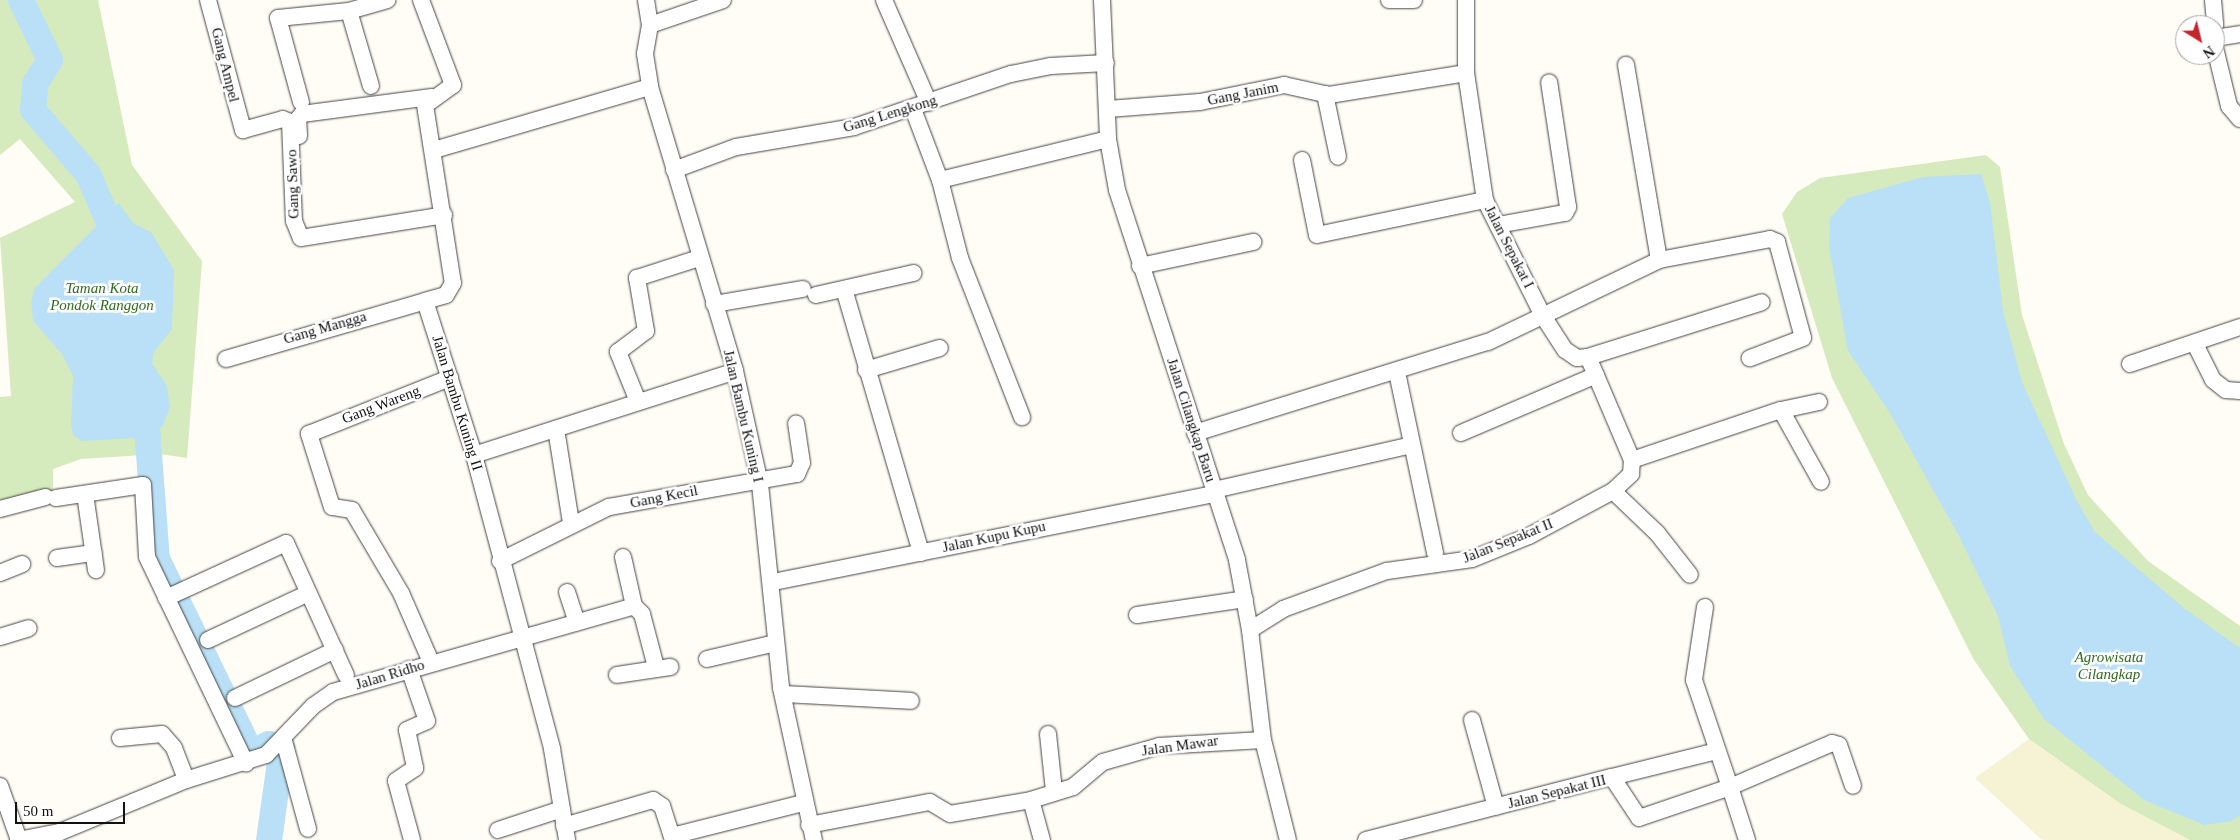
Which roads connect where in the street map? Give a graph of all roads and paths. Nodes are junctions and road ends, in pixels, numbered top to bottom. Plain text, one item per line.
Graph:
1 (208, 0) edge
2 (387, 0) edge
3 (422, 0) edge
4 (646, 0) edge
5 (723, 0) edge
6 (884, 0) edge
7 (1102, 0) edge
8 (1389, 0) edge
9 (1414, 0) edge
10 (1466, 0) edge
11 (2213, 0) edge
12 (349, 11) junction
13 (2214, 15) edge
14 (650, 25) junction
15 (2240, 34) edge
16 (2225, 35) edge
17 (1106, 63) junction
18 (1626, 65) dead end
19 (2221, 65) edge
20 (1466, 73) junction
21 (1549, 82) dead end
22 (370, 86) dead end
23 (650, 87) junction
24 (1325, 94) junction
25 (432, 98) junction
26 (921, 106) junction
27 (302, 108) junction
28 (1108, 109) junction
29 (2240, 119) edge
30 (242, 130) joint
31 (1108, 139) junction
32 (434, 150) junction
33 (1338, 157) dead end
34 (1302, 160) dead end
35 (674, 170) junction
36 (940, 180) junction
37 (303, 196) dead end
38 (1485, 200) junction
39 (444, 215) junction
40 (1498, 225) junction
41 (1253, 242) dead end
42 (699, 258) junction
43 (1659, 260) junction
44 (1140, 266) junction
45 (914, 273) dead end
46 (844, 289) junction
47 (425, 300) junction
48 (1762, 302) dead end
49 (714, 304) junction
50 (1543, 316) junction
51 (2240, 327) edge
52 (2195, 344) junction
53 (940, 348) dead end
54 (1588, 357) junction
55 (1750, 358) dead end
56 (226, 359) dead end
57 (2130, 364) dead end
58 (866, 370) junction
59 (735, 371) junction
60 (1596, 375) junction
61 (1398, 377) dead end
62 (450, 378) junction
63 (2240, 391) edge
64 (637, 399) junction
65 (1819, 402) dead end
66 (1781, 410) junction
67 (1022, 417) dead end
68 (796, 423) dead end
69 (556, 428) junction
70 (1195, 433) junction
71 (1462, 434) dead end
72 (1412, 445) junction
73 (474, 454) junction
74 (1632, 460) junction
75 (759, 478) junction
76 (1821, 482) dead end
77 (1613, 491) junction
78 (1215, 492) junction
79 (85, 494) junction
80 (0, 509) edge
81 (571, 523) junction
82 (921, 552) junction
83 (94, 553) junction
84 (1435, 553) dead end
85 (623, 557) dead end
86 (57, 558) dead end
87 (500, 561) junction
88 (22, 564) dead end
89 (96, 570) dead end
90 (0, 573) edge
91 (1690, 575) dead end
92 (772, 582) junction
93 (567, 592) dead end
94 (309, 593) junction
95 (171, 595) junction
96 (1245, 599) junction
97 (634, 606) junction
98 (1705, 607) dead end
99 (1137, 615) dead end
100 (577, 622) junction
101 (29, 628) dead end
102 (1250, 630) junction
103 (0, 637) edge
104 (522, 638) junction
105 (208, 640) dead end
106 (776, 643) junction
107 (335, 650) junction
108 (707, 658) dead end
109 (431, 662) junction
110 (409, 669) junction
111 (346, 675) dead end
112 (617, 675) dead end
113 (783, 694) junction
114 (235, 698) dead end
115 (912, 701) dead end
116 (1472, 720) dead end
117 (1048, 734) dead end
118 (120, 738) dead end
119 (1263, 740) junction
120 (276, 747) junction
121 (1716, 751) junction
122 (246, 764) junction
123 (1612, 777) junction
124 (186, 780) junction
125 (0, 786) edge
126 (1853, 786) dead end
127 (1730, 787) junction
128 (1054, 791) junction
129 (1031, 800) junction
130 (803, 803) junction
131 (1496, 807) junction
132 (562, 809) junction
133 (308, 829) dead end
134 (498, 830) dead end
135 (812, 832) edge
136 (565, 833) edge
137 (61, 836) edge
138 (673, 838) edge
139 (18, 840) edge
140 (412, 840) edge
141 (1042, 840) edge
142 (1288, 840) edge
143 (1366, 840) edge
144 (1747, 840) edge

1 - 30 street, Gang Ampel
2 - 12 street
3 - 25 street
4 - 14 street, Jalan Bambu Kuning I
5 - 14 street
6 - 26 street
7 - 17 street, Jalan Cilangkap Baru
8 - 9 street
10 - 20 street, Jalan Sepakat I
11 - 13 street
12 - 22 street
12 - 27 street
14 - 23 street, Jalan Bambu Kuning I
15 - 16 street
17 - 26 street, Gang Lengkong
17 - 28 street, Jalan Cilangkap Baru
18 - 43 street
19 - 29 street
20 - 24 street, Gang Janim
20 - 38 street, Jalan Sepakat I
21 - 40 street
23 - 32 street
23 - 35 street, Jalan Bambu Kuning I
24 - 28 street, Gang Janim
24 - 33 street
25 - 27 street
25 - 32 street
26 - 35 street, Gang Lengkong
26 - 36 street
27 - 37 street
28 - 31 street, Jalan Cilangkap Baru
30 - 39 street, Gang Sawo
31 - 36 street
31 - 44 street, Jalan Cilangkap Baru
32 - 39 street
34 - 38 street
35 - 42 street, Jalan Bambu Kuning I
36 - 67 street
38 - 40 street, Jalan Sepakat I
39 - 47 street
40 - 50 street, Jalan Sepakat I
41 - 44 street
42 - 49 street, Jalan Bambu Kuning I
42 - 64 street
43 - 50 street
43 - 55 street
44 - 70 street, Jalan Cilangkap Baru
45 - 46 street
46 - 49 street
46 - 58 street
47 - 56 street, Gang Mangga
47 - 62 street, Jalan Bambu Kuning II
48 - 54 street
49 - 59 street, Jalan Bambu Kuning I
50 - 54 street, Jalan Sepakat I
50 - 70 street
51 - 52 street
52 - 57 street
52 - 63 street
53 - 58 street
54 - 60 street
58 - 82 street
59 - 64 street
59 - 75 street, Jalan Bambu Kuning I
60 - 71 street
60 - 74 street
61 - 72 street
62 - 73 street, Jalan Bambu Kuning II
62 - 109 street, Gang Wareng
64 - 69 street
65 - 66 street
66 - 74 street
66 - 76 street
68 - 75 street, Gang Kecil
69 - 73 street
69 - 81 street
70 - 78 street, Jalan Cilangkap Baru
72 - 78 street, Jalan Kupu Kupu
72 - 84 street
73 - 87 street, Jalan Bambu Kuning II
74 - 77 street, Jalan Sepakat II
75 - 81 street, Gang Kecil
75 - 92 street, Jalan Bambu Kuning I
77 - 91 street
77 - 102 street, Jalan Sepakat II
78 - 82 street, Jalan Kupu Kupu
78 - 96 street, Jalan Cilangkap Baru
79 - 80 street
79 - 83 street
79 - 95 street
81 - 87 street, Gang Kecil
82 - 92 street, Jalan Kupu Kupu
83 - 86 street
83 - 89 street
85 - 97 street
87 - 104 street, Jalan Bambu Kuning II
88 - 90 street
92 - 106 street, Jalan Bambu Kuning I
93 - 100 street
94 - 95 street
94 - 105 street
94 - 107 street
95 - 122 street
96 - 99 street
96 - 102 street, Jalan Cilangkap Baru
97 - 100 street, Jalan Ridho
97 - 112 street
98 - 121 street
100 - 104 street, Jalan Ridho
101 - 103 street
102 - 119 street, Jalan Cilangkap Baru
104 - 109 street, Jalan Ridho
104 - 132 street, Jalan Bambu Kuning II
106 - 108 street
106 - 113 street, Jalan Bambu Kuning I
107 - 111 street
107 - 114 street
109 - 110 street, Jalan Ridho
110 - 120 street, Jalan Ridho
110 - 140 street
113 - 115 street
113 - 130 street, Jalan Bambu Kuning I
116 - 131 street
117 - 128 street
118 - 124 street
119 - 128 street, Jalan Mawar
119 - 142 street, Jalan Cilangkap Baru
120 - 122 street
120 - 133 street
121 - 123 street
121 - 127 street
122 - 124 street
123 - 127 street, Jalan Sepakat III
123 - 131 street, Jalan Sepakat III
124 - 137 street
125 - 139 street
126 - 127 street
127 - 144 street
128 - 129 street, Jalan Mawar
129 - 135 street, Jalan Mawar
129 - 141 street
130 - 135 street, Jalan Bambu Kuning I
130 - 138 street
131 - 143 street, Jalan Sepakat III
132 - 134 street
132 - 136 street, Jalan Bambu Kuning II
136 - 138 street
137 - 139 street

